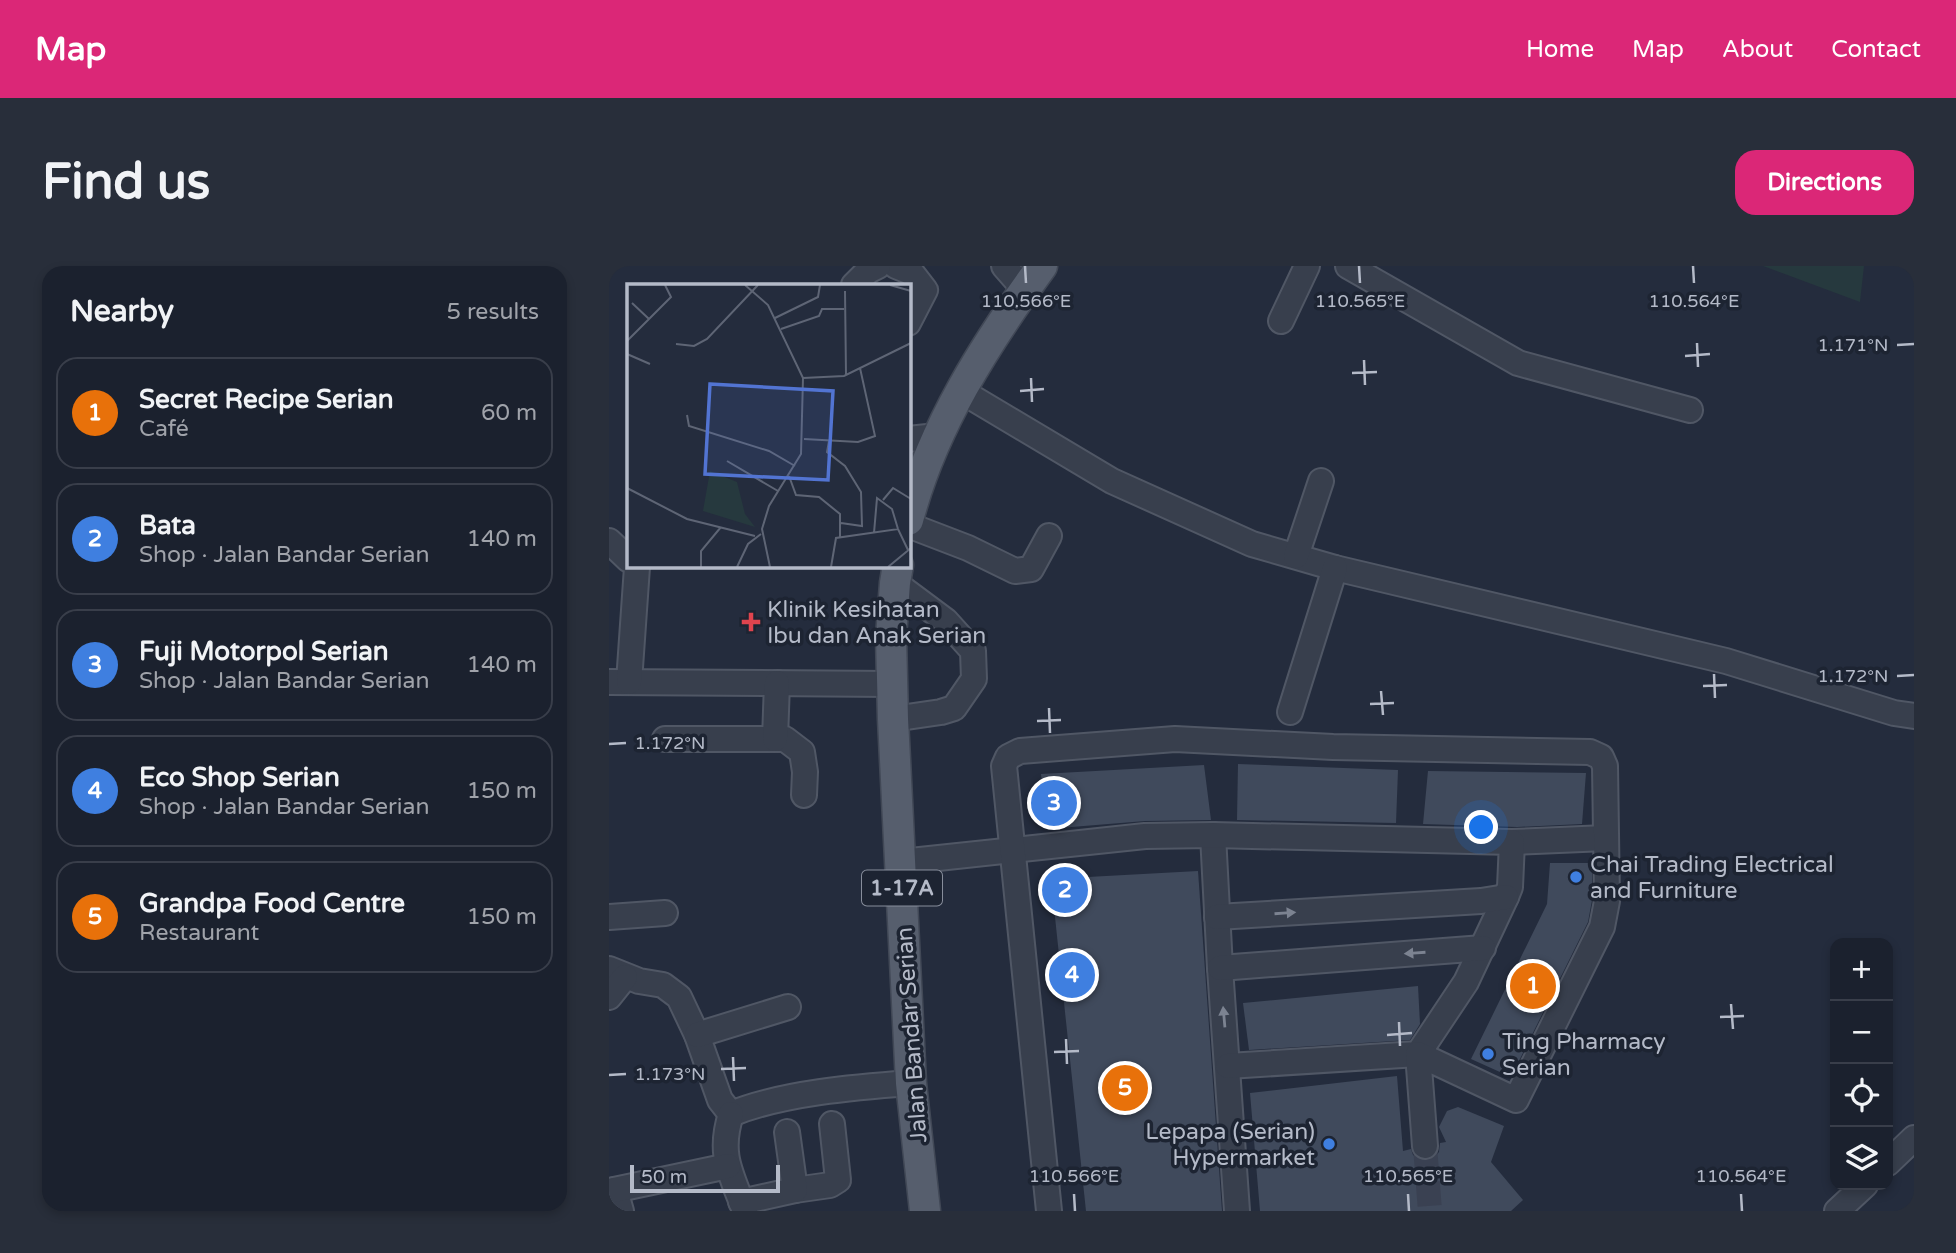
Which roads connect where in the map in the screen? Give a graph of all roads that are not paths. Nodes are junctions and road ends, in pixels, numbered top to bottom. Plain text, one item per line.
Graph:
1 (878, 266) edge
2 (1003, 266) edge
3 (1042, 266) edge
4 (1307, 266) edge
5 (1348, 266) edge
6 (908, 268) edge
7 (855, 284) edge
8 (1025, 290) junction
9 (910, 319) edge
10 (1281, 321) dead end
11 (961, 391) junction
12 (1690, 410) dead end
13 (923, 437) edge
14 (1321, 481) dead end
15 (910, 515) edge
16 (910, 524) edge
17 (1049, 536) dead end
18 (609, 541) edge
19 (1296, 556) junction
20 (627, 557) edge
21 (635, 567) edge
22 (1335, 568) junction
23 (897, 574) edge
24 (619, 682) edge
25 (777, 683) junction
26 (892, 684) junction
27 (1290, 712) dead end
28 (1914, 716) edge
29 (893, 719) junction
30 (665, 739) dead end
31 (775, 739) junction
32 (804, 795) dead end
33 (1213, 835) junction
34 (1606, 838) junction
35 (1512, 842) junction
36 (1011, 849) junction
37 (901, 862) junction
38 (1506, 897) junction
39 (665, 913) dead end
40 (609, 917) edge
41 (1217, 917) junction
42 (1483, 948) junction
43 (1220, 968) junction
44 (617, 973) edge
45 (609, 997) edge
46 (788, 1007) dead end
47 (697, 1035) junction
48 (1418, 1054) junction
49 (1229, 1066) junction
50 (911, 1083) junction
51 (731, 1114) junction
52 (832, 1124) dead end
53 (787, 1132) dead end
54 (1914, 1138) edge
55 (1425, 1146) tunnel mouth
56 (1893, 1158) edge
57 (728, 1166) junction
58 (795, 1189) junction
59 (1860, 1190) edge
60 (615, 1198) edge
61 (743, 1206) edge
62 (925, 1211) edge
63 (1049, 1211) edge
64 (1237, 1211) edge
65 (1837, 1211) edge

1 - 7 street
2 - 8 street
3 - 8 main road
4 - 10 street
5 - 12 street
6 - 9 street
8 - 11 main road
11 - 13 main road
11 - 19 street
13 - 15 main road
14 - 19 street
16 - 17 street
18 - 20 street
19 - 22 street
21 - 24 street
22 - 27 street
22 - 28 street
23 - 26 main road, Jalan Bandar Serian / 1-17A
23 - 29 street
24 - 25 street
25 - 26 street
25 - 31 street
26 - 29 main road, Jalan Bandar Serian / 1-17A
29 - 37 main road, Jalan Bandar Serian / 1-17A
30 - 31 street
31 - 32 street
33 - 35 street
33 - 36 street
33 - 41 street
34 - 35 street
34 - 36 street
34 - 48 street
35 - 38 street
36 - 37 street
36 - 63 street
37 - 50 main road, Jalan Bandar Serian / 1-17A
41 -> 38 street
38 - 42 street
39 - 40 street
41 - 43 street
42 -> 43 street
42 - 48 street
49 -> 43 street
44 - 45 street
44 - 47 street
46 - 47 street
47 - 51 street
48 - 49 street
48 - 55 street
49 - 64 street
50 - 51 street
50 - 62 main road, Jalan Bandar Serian / 1-17A
51 - 57 street
52 - 58 street
53 - 58 street
54 - 56 street
57 - 60 street
57 - 61 street
58 - 61 street
59 - 65 street

